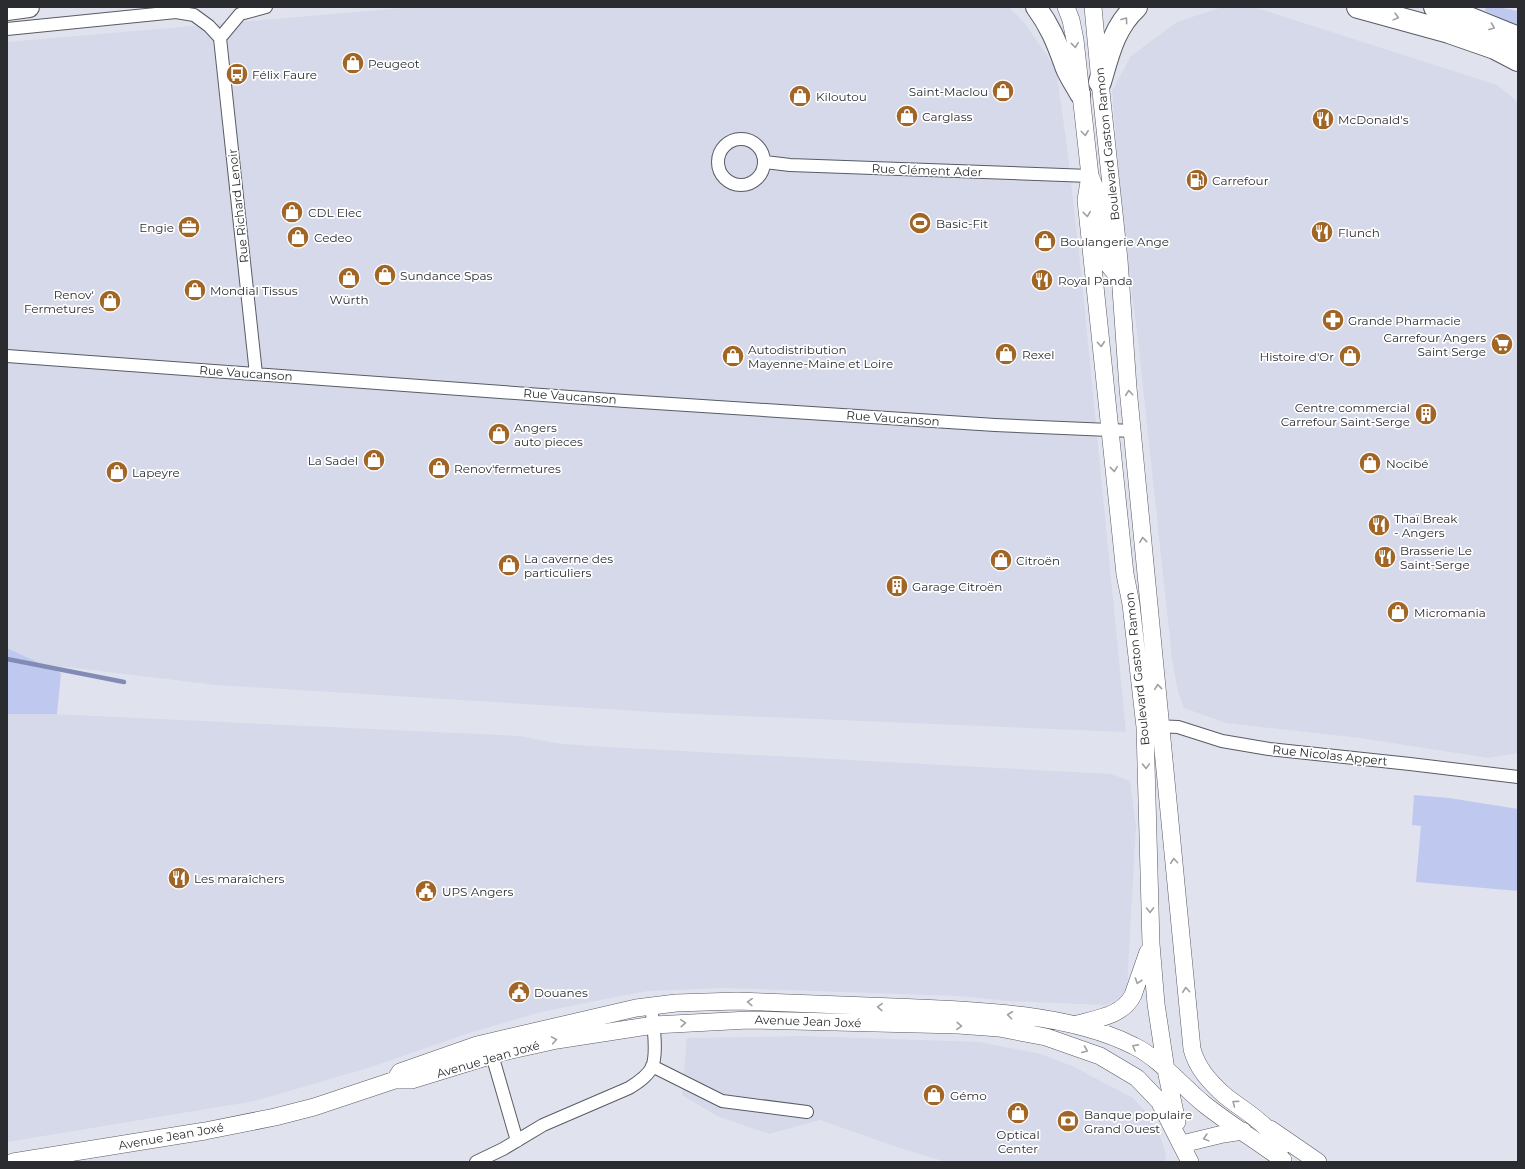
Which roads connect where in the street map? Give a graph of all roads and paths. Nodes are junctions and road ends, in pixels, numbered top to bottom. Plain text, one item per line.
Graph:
1 (29, 7) edge
2 (266, 7) edge
3 (1036, 7) edge
4 (1066, 7) edge
5 (1093, 7) edge
6 (1136, 7) edge
7 (1358, 7) edge
8 (1435, 7) edge
9 (7, 10) edge
10 (7, 29) edge
11 (220, 38) junction
12 (1518, 38) edge
13 (1518, 60) edge
14 (1100, 82) junction
15 (1080, 94) junction
16 (765, 162) dead end
17 (1090, 176) junction
18 (1121, 280) junction
19 (7, 356) edge
20 (256, 374) junction
21 (1109, 430) junction
22 (1132, 431) junction
23 (1161, 725) junction
24 (1144, 727) junction
25 (1518, 777) edge
26 (1151, 944) junction
27 (651, 1006) junction
28 (654, 1025) junction
29 (1074, 1025) junction
30 (491, 1050) junction
31 (652, 1066) junction
32 (1171, 1075) junction
33 (807, 1112) dead end
34 (1267, 1127) junction
35 (1243, 1131) junction
36 (517, 1141) junction
37 (1182, 1144) junction
38 (1282, 1160) edge
39 (13, 1162) edge
40 (476, 1162) edge
41 (1182, 1162) edge
42 (1190, 1162) edge
43 (1318, 1162) edge

1 - 9 highway
2 - 11 street
3 - 15 highway
4 -> 15 main road, Boulevard Gaston Ramon
5 - 14 main road, Boulevard Gaston Ramon
14 -> 6 highway
7 -> 13 highway
8 -> 12 highway
10 - 11 street
11 - 20 street, Rue Richard Lenoir
14 - 18 main road, Boulevard Gaston Ramon
15 -> 17 main road, Boulevard Gaston Ramon
16 - 17 street, Rue Clément Ader
17 - 18 main road, Boulevard Gaston Ramon
17 -> 21 main road, Boulevard Gaston Ramon
22 -> 18 main road, Boulevard Gaston Ramon
19 - 20 street, Rue Vaucanson
20 - 21 street, Rue Vaucanson
21 - 22 street, Rue Vaucanson
21 -> 24 main road, Boulevard Gaston Ramon
23 -> 22 main road, Boulevard Gaston Ramon
23 - 24 street, Rue Nicolas Appert
23 - 25 street, Rue Nicolas Appert
34 -> 23 main road, Boulevard Gaston Ramon
24 -> 26 main road, Boulevard Gaston Ramon
26 -> 29 main road
26 - 32 main road, Boulevard Gaston Ramon
27 - 28 street
29 -> 27 main road, Avenue Jean Joxé
27 - 30 main road, Avenue Jean Joxé
30 -> 28 main road, Avenue Jean Joxé
28 - 31 street
28 -> 37 main road, Avenue Jean Joxé
32 -> 29 main road, Avenue Jean Joxé
30 - 36 street
30 - 39 main road, Avenue Jean Joxé
31 - 33 street
31 - 36 street
32 - 35 main road, Avenue Jean Joxé
32 - 37 main road, Boulevard Gaston Ramon
34 - 38 main road, Boulevard Gaston Ramon
34 - 43 main road
35 -> 37 main road
35 - 38 main road, Avenue Jean Joxé
36 - 40 street
37 - 41 main road, Boulevard Gaston Ramon
37 - 42 main road

